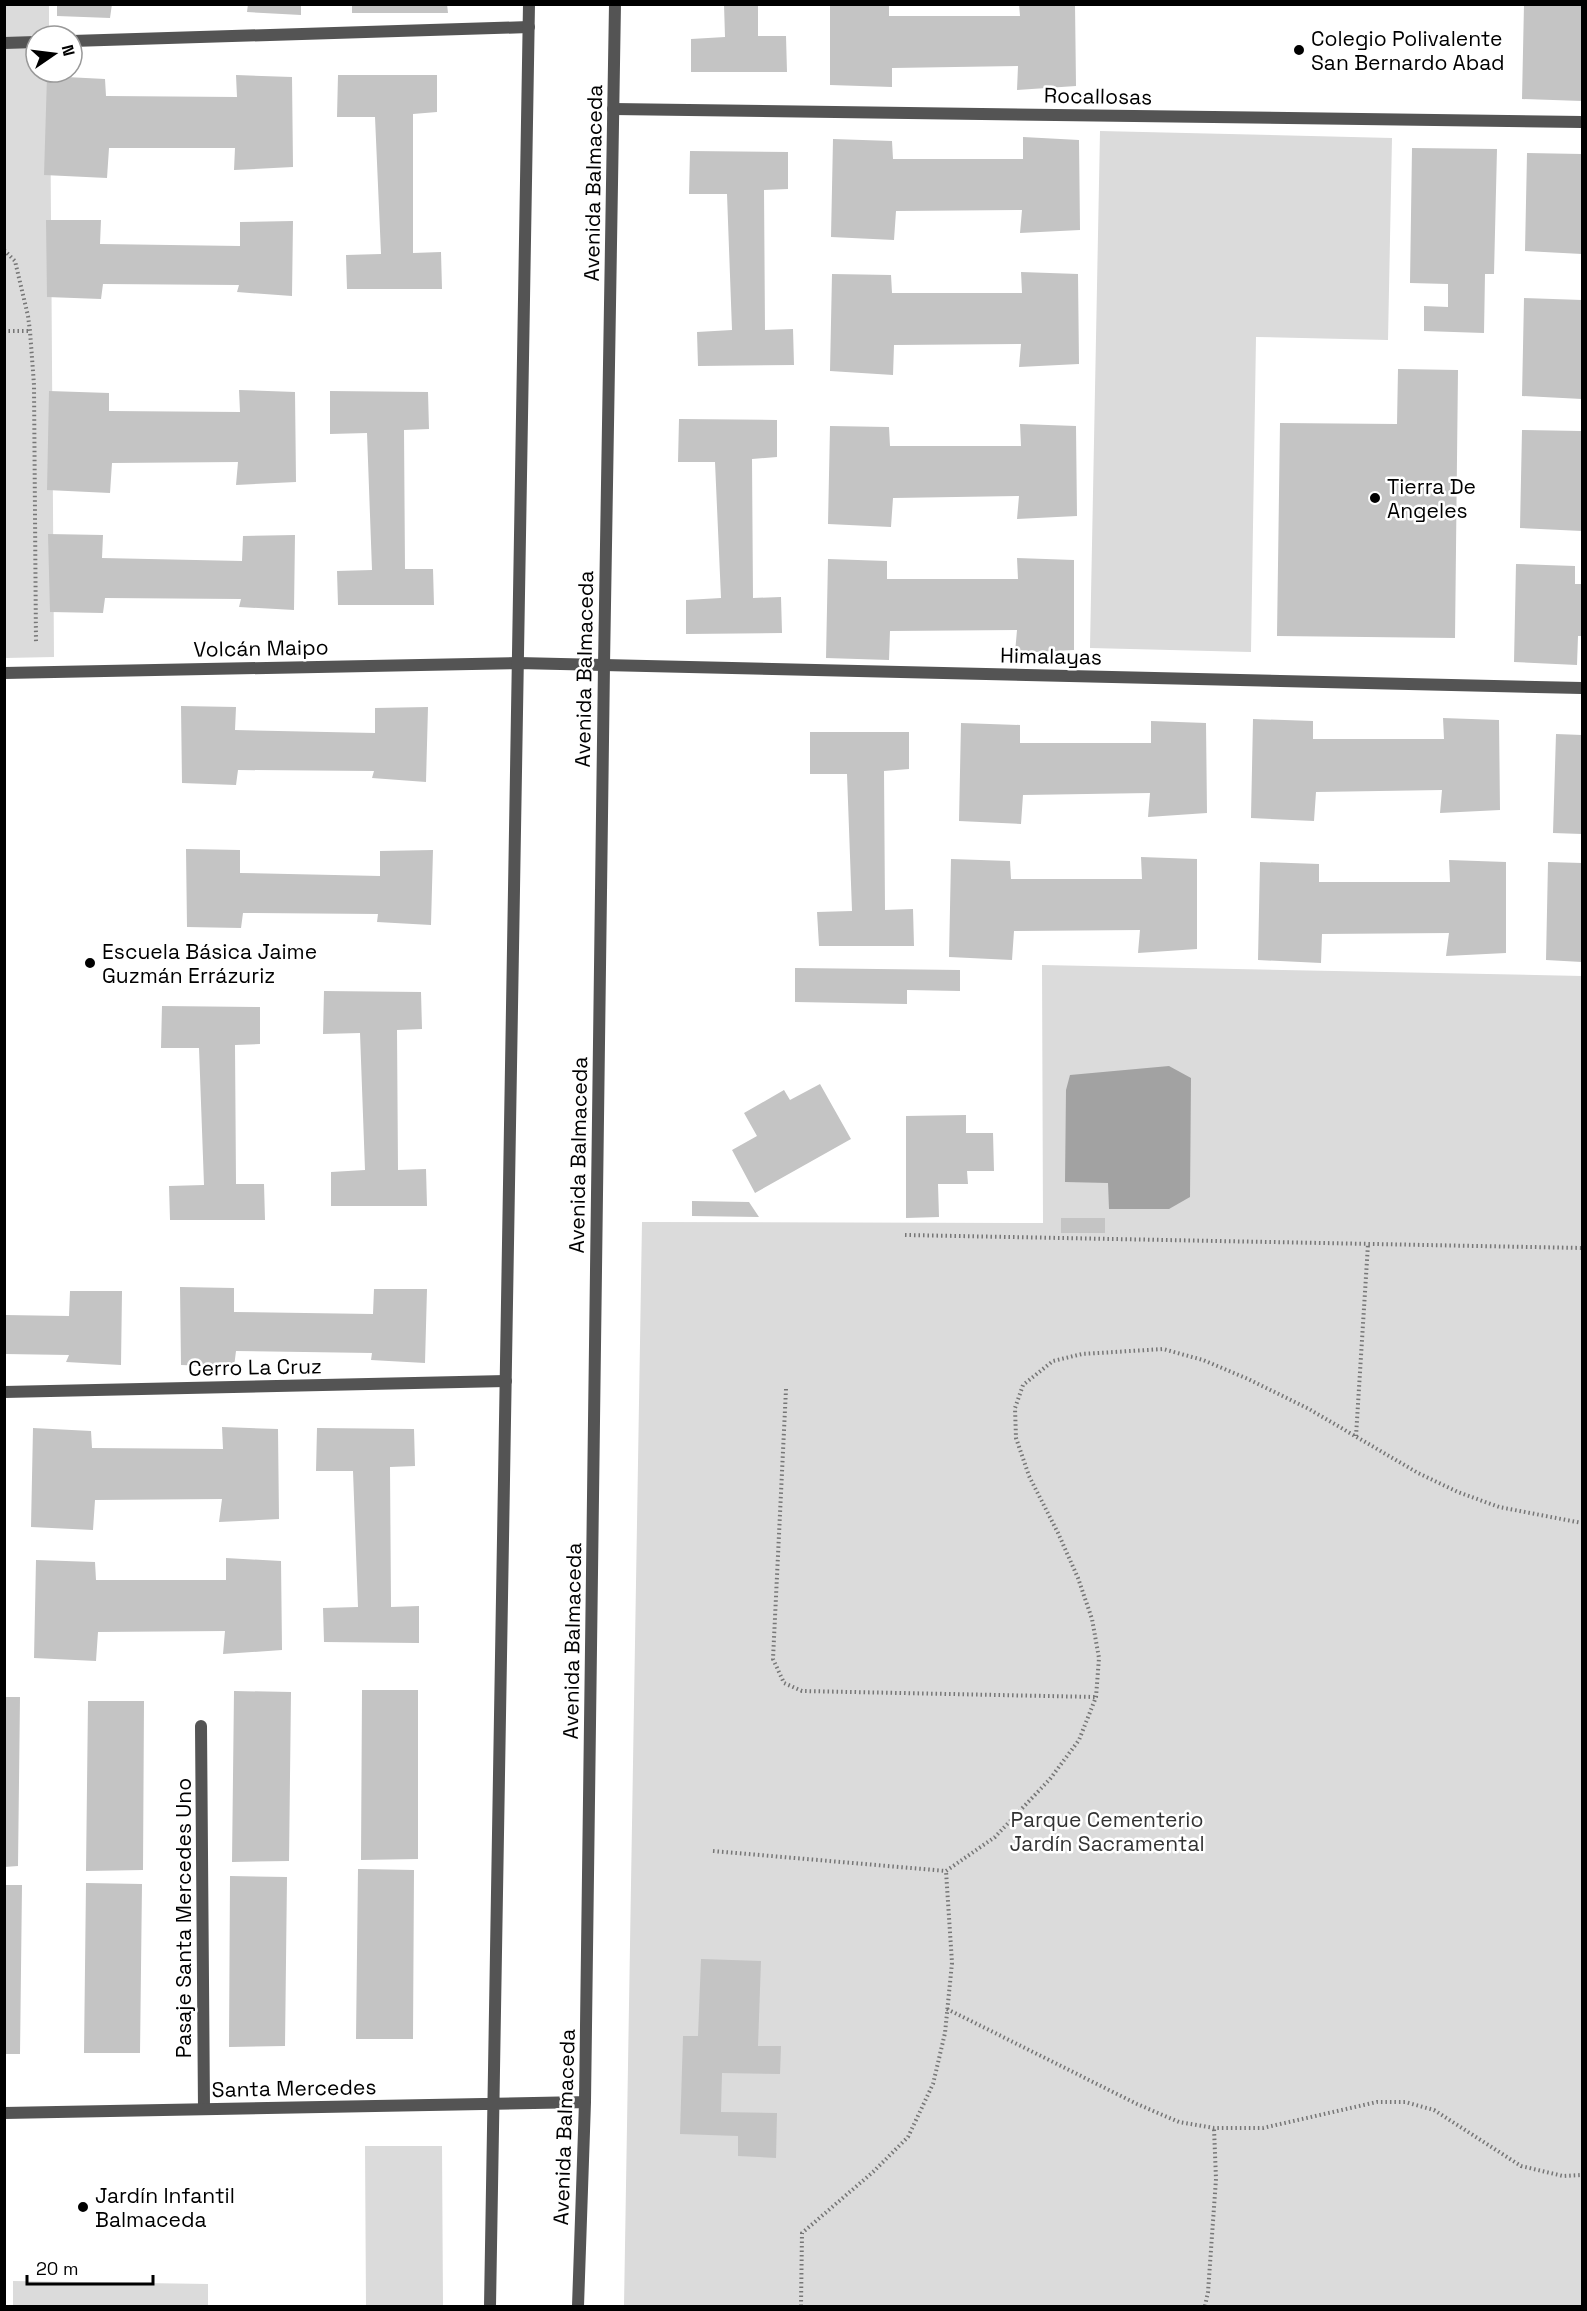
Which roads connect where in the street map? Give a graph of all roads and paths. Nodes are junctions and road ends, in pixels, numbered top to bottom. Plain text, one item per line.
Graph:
1 (529, 4) edge
2 (615, 4) edge
3 (529, 27) junction
4 (84, 41) edge
5 (24, 42) edge
6 (4, 43) edge
7 (614, 108) junction
8 (1582, 122) edge
9 (4, 250) edge
10 (4, 331) edge
11 (30, 331) junction
12 (518, 663) junction
13 (604, 665) junction
14 (36, 672) junction
15 (4, 673) edge
16 (1582, 688) edge
17 (905, 1235) dead end
18 (1368, 1244) junction
19 (1582, 1248) edge
20 (506, 1381) junction
21 (786, 1389) dead end
22 (4, 1392) edge
23 (1356, 1436) junction
24 (1582, 1523) edge
25 (1095, 1697) junction
26 (201, 1726) dead end
27 (713, 1851) dead end
28 (946, 1871) junction
29 (947, 2008) junction
30 (585, 2103) junction
31 (494, 2104) junction
32 (204, 2109) junction
33 (4, 2113) edge
34 (1214, 2128) junction
35 (1582, 2175) edge
36 (490, 2307) edge
37 (578, 2307) edge
38 (801, 2307) edge
39 (1205, 2307) edge

1 - 3 street
2 - 7 street, Avenida Balmaceda
3 - 4 street
3 - 12 street
5 - 6 street
7 - 8 street, Rocallosas
7 - 13 street, Avenida Balmaceda
9 - 11 path
10 - 11 path
11 - 14 path
12 - 13 street, Himalayas
12 - 14 street, Volcán Maipo
12 - 20 street
13 - 16 street, Himalayas
13 - 30 street, Avenida Balmaceda
14 - 15 street, Volcán Maipo
17 - 18 path
18 - 19 path
18 - 23 path
20 - 22 street, Cerro La Cruz
20 - 31 street
21 - 25 path
23 - 24 path
23 - 25 path
25 - 28 path
26 - 32 street, Pasaje Santa Mercedes Uno
27 - 28 path
28 - 29 path
29 - 34 path
29 - 38 path
30 - 31 street, Santa Mercedes
30 - 37 street, Avenida Balmaceda
31 - 32 street, Santa Mercedes
31 - 36 street
32 - 33 street, Santa Mercedes
34 - 35 path
34 - 39 path

